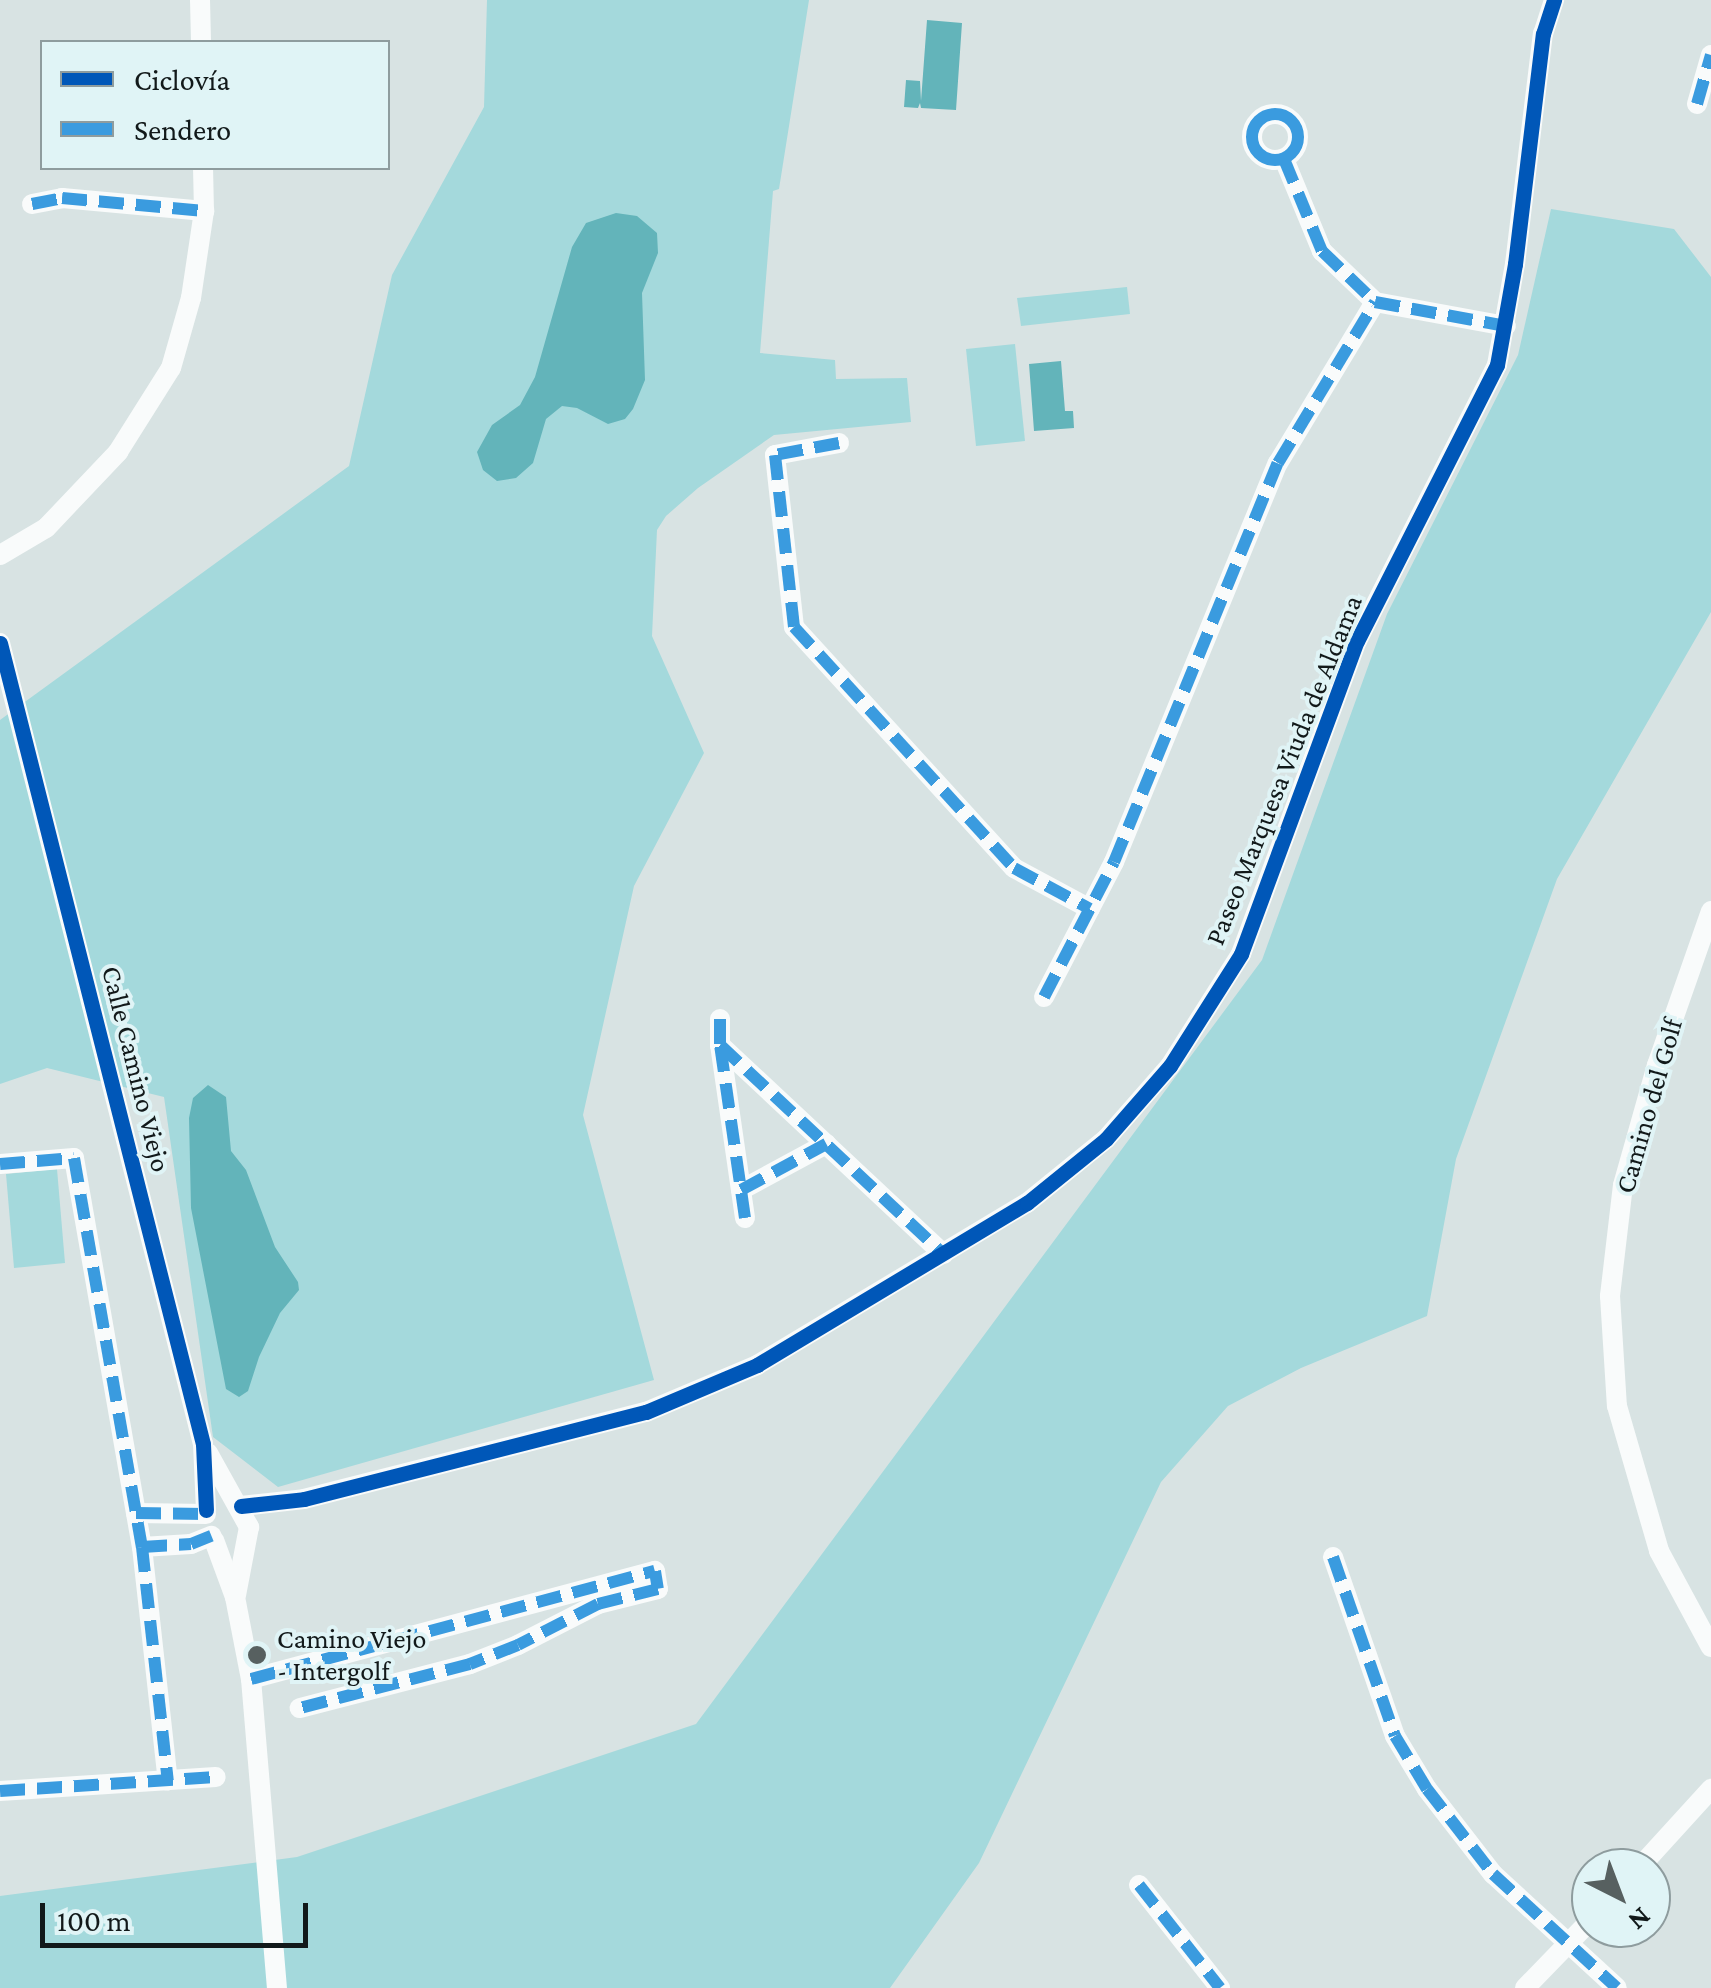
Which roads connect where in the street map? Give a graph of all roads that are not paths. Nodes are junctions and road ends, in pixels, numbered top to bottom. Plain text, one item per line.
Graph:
1 (200, 0) edge
2 (1554, 0) edge
3 (200, 40) edge
4 (1711, 55) edge
5 (1697, 104) dead end
6 (1284, 159) dead end
7 (203, 170) edge
8 (32, 204) dead end
9 (204, 211) junction
10 (1375, 302) junction
11 (1506, 326) junction
12 (840, 443) dead end
13 (0, 555) edge
14 (0, 643) edge
15 (1090, 909) junction
16 (1711, 911) edge
17 (1044, 997) dead end
18 (720, 1019) dead end
19 (720, 1045) junction
20 (826, 1144) junction
21 (0, 1164) edge
22 (741, 1190) junction
23 (745, 1218) dead end
24 (943, 1254) junction
25 (203, 1444) junction
26 (304, 1499) junction
27 (237, 1502) junction
28 (206, 1511) junction
29 (136, 1513) junction
30 (248, 1530) junction
31 (212, 1538) junction
32 (142, 1546) junction
33 (1333, 1557) dead end
34 (236, 1598) junction
35 (1711, 1647) edge
36 (252, 1679) junction
37 (300, 1708) dead end
38 (216, 1777) dead end
39 (168, 1781) junction
40 (1711, 1789) edge
41 (0, 1791) edge
42 (1656, 1848) edge
43 (1139, 1885) dead end
44 (1571, 1941) edge
45 (1568, 1944) junction
46 (277, 1988) edge
47 (1220, 1988) edge
48 (1525, 1988) edge
49 (1617, 1988) edge

1 - 3 street
2 - 11 street, Paseo Marquesa Viuda de Aldama
4 - 5 street
6 - 10 street
7 - 9 street
8 - 9 street
9 - 13 street
10 - 11 street
10 - 15 street
11 - 24 street, Paseo Marquesa Viuda de Aldama
12 - 15 street
14 - 25 street, Calle Camino Viejo
15 - 17 street
16 - 35 street, Camino del Golf
18 - 19 street
19 - 20 street
19 - 22 street
20 - 22 street
20 - 24 street
21 - 29 street
22 - 23 street
24 - 26 street, Paseo Marquesa Viuda de Aldama
25 - 27 street, Calle Camino Viejo
25 - 28 street, Calle Camino Viejo
26 - 27 street, Paseo Marquesa Viuda de Aldama
26 - 30 street, Paseo Marquesa Viuda de Aldama
27 - 28 street
27 - 30 street
28 - 29 street
28 - 31 street
29 - 32 street
30 - 31 street
30 - 34 street
31 - 32 street
31 - 34 street
32 - 39 street
33 - 45 street
34 - 36 street
36 - 37 street
36 - 46 street
38 - 39 street
39 - 41 street
40 - 42 street
43 - 47 street
44 - 45 street
45 - 48 street
45 - 49 street

